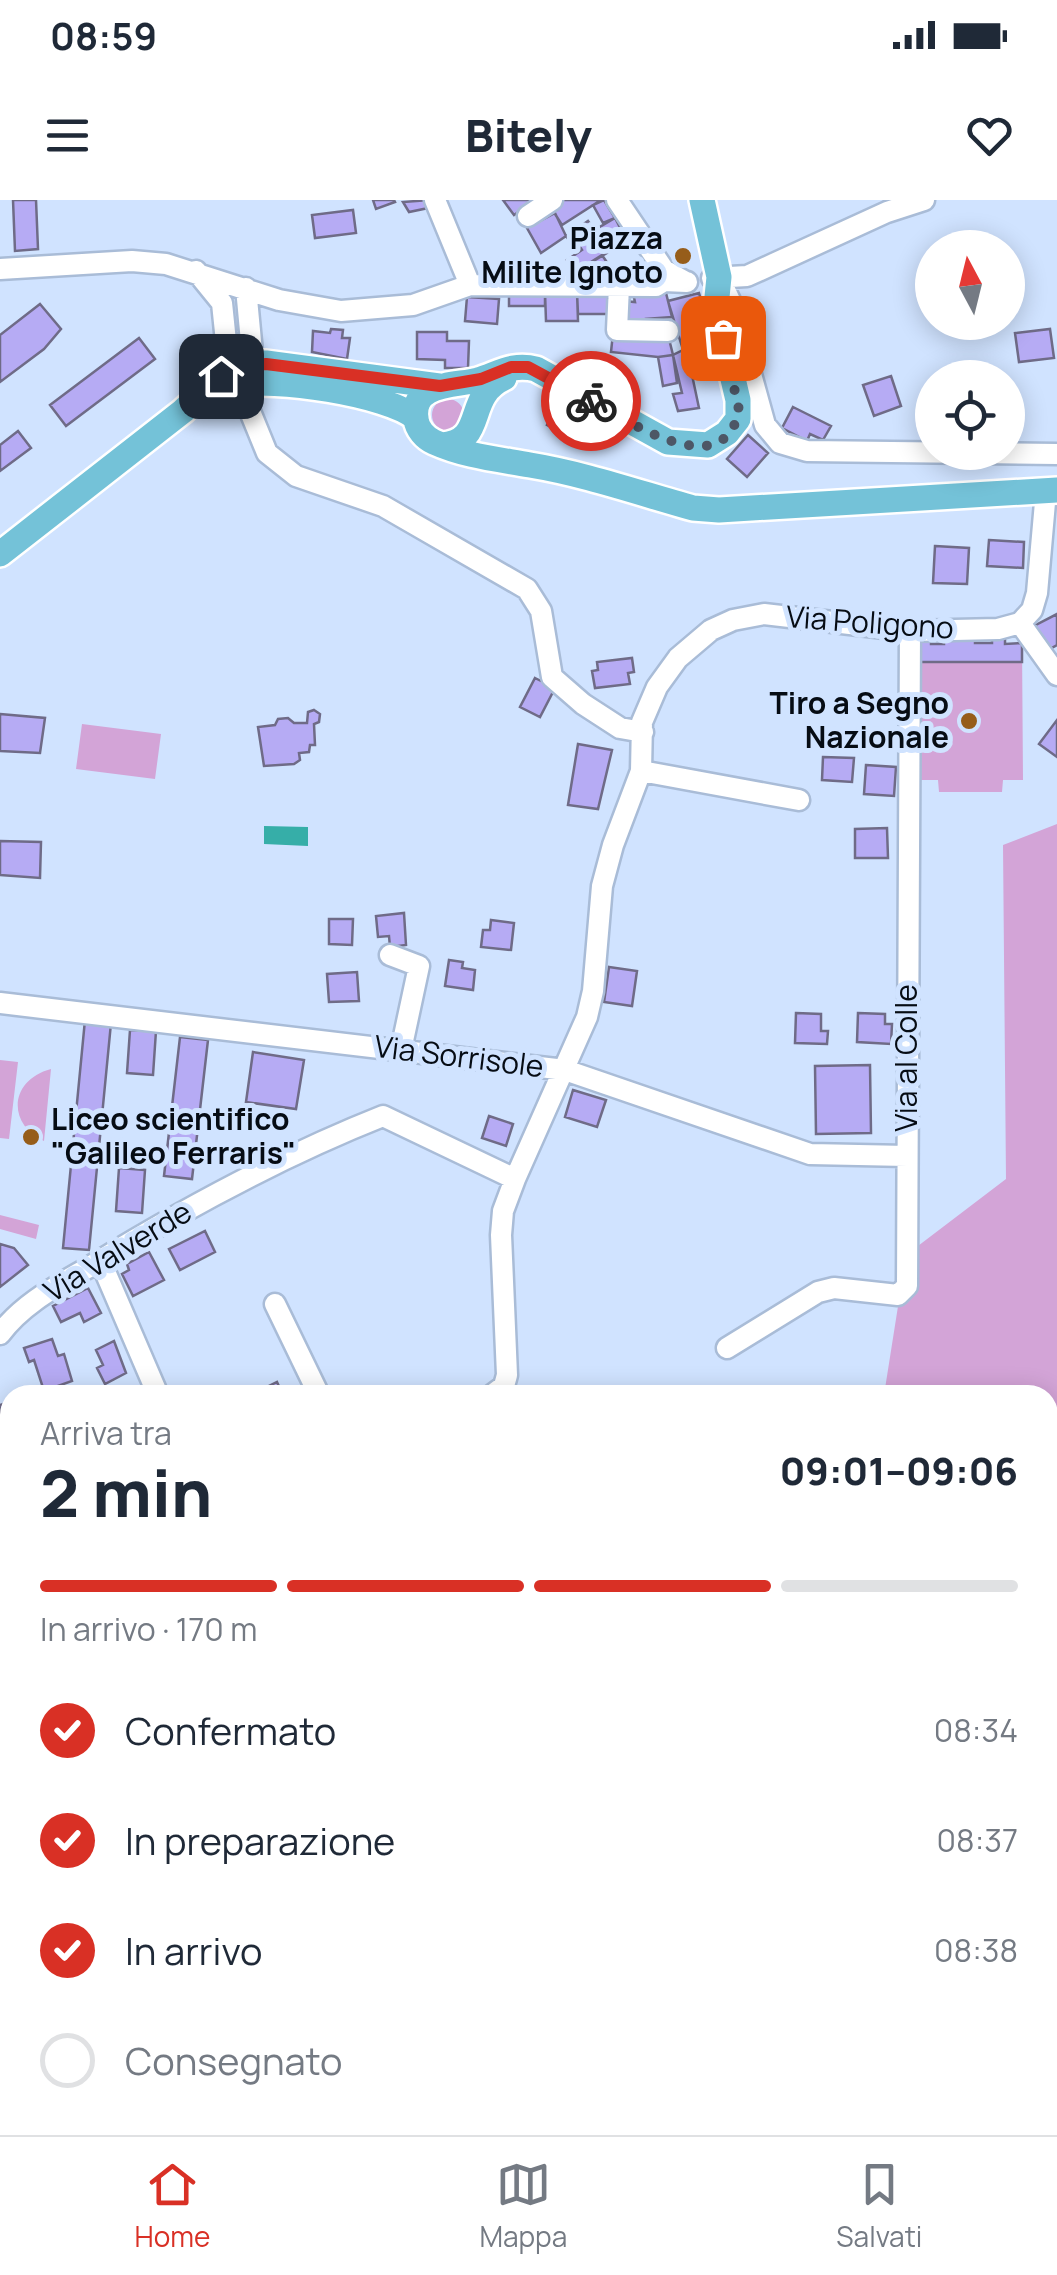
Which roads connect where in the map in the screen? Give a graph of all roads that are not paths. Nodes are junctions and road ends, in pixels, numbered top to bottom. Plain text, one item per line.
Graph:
1 (435, 200) edge
2 (552, 200) edge
3 (616, 200) edge
4 (702, 200) edge
5 (924, 200) edge
6 (528, 216) dead end
7 (0, 269) edge
8 (196, 271) junction
9 (719, 276) junction
10 (687, 282) junction
11 (470, 286) junction
12 (619, 286) junction
13 (246, 288) junction
14 (668, 332) dead end
15 (243, 373) junction
16 (546, 377) junction
17 (444, 385) junction
18 (475, 412) junction
19 (416, 418) junction
20 (442, 444) junction
21 (1057, 454) edge
22 (528, 464) junction
23 (1052, 490) edge
24 (0, 554) edge
25 (1020, 623) junction
26 (910, 631) junction
27 (1057, 675) edge
28 (642, 732) junction
29 (641, 771) junction
30 (799, 800) dead end
31 (390, 955) dead end
32 (0, 1003) edge
33 (400, 1050) junction
34 (565, 1070) junction
35 (907, 1156) junction
36 (516, 1179) junction
37 (100, 1260) junction
38 (275, 1304) dead end
39 (0, 1334) edge
40 (727, 1348) dead end
41 (154, 1385) edge
42 (314, 1385) edge
43 (504, 1385) edge

1 - 11 street
2 - 6 street
3 - 10 street
4 - 9 main road
5 - 9 street
7 - 8 street
8 - 13 street
8 - 15 street
9 - 10 street
9 - 16 main road
9 - 21 street
10 - 12 street
11 - 12 street
11 - 13 street
12 - 14 street
13 - 15 street
15 - 17 main road
15 - 19 main road
15 - 24 main road
15 - 28 street
16 - 17 main road
16 - 18 main road
17 - 18 main road
17 - 19 main road
18 - 20 main road
18 - 22 main road
19 - 20 main road
20 - 22 main road
22 - 23 main road
23 - 25 street
25 - 26 street, Via Poligono
25 - 27 street
26 - 28 street, Via Poligono
26 - 35 street, Via al Colle
28 - 29 street, Via Poligono
29 - 30 street
29 - 34 street, Via Poligono
31 - 33 street
32 - 33 street, Via Sorrisole
33 - 34 street, Via Sorrisole
34 - 35 street, Via Sorrisole
34 - 36 street
35 - 40 street, Via al Colle
36 - 37 street, Via Valverde
36 - 43 street
37 - 39 street, Via Valverde
37 - 41 street
38 - 42 street

